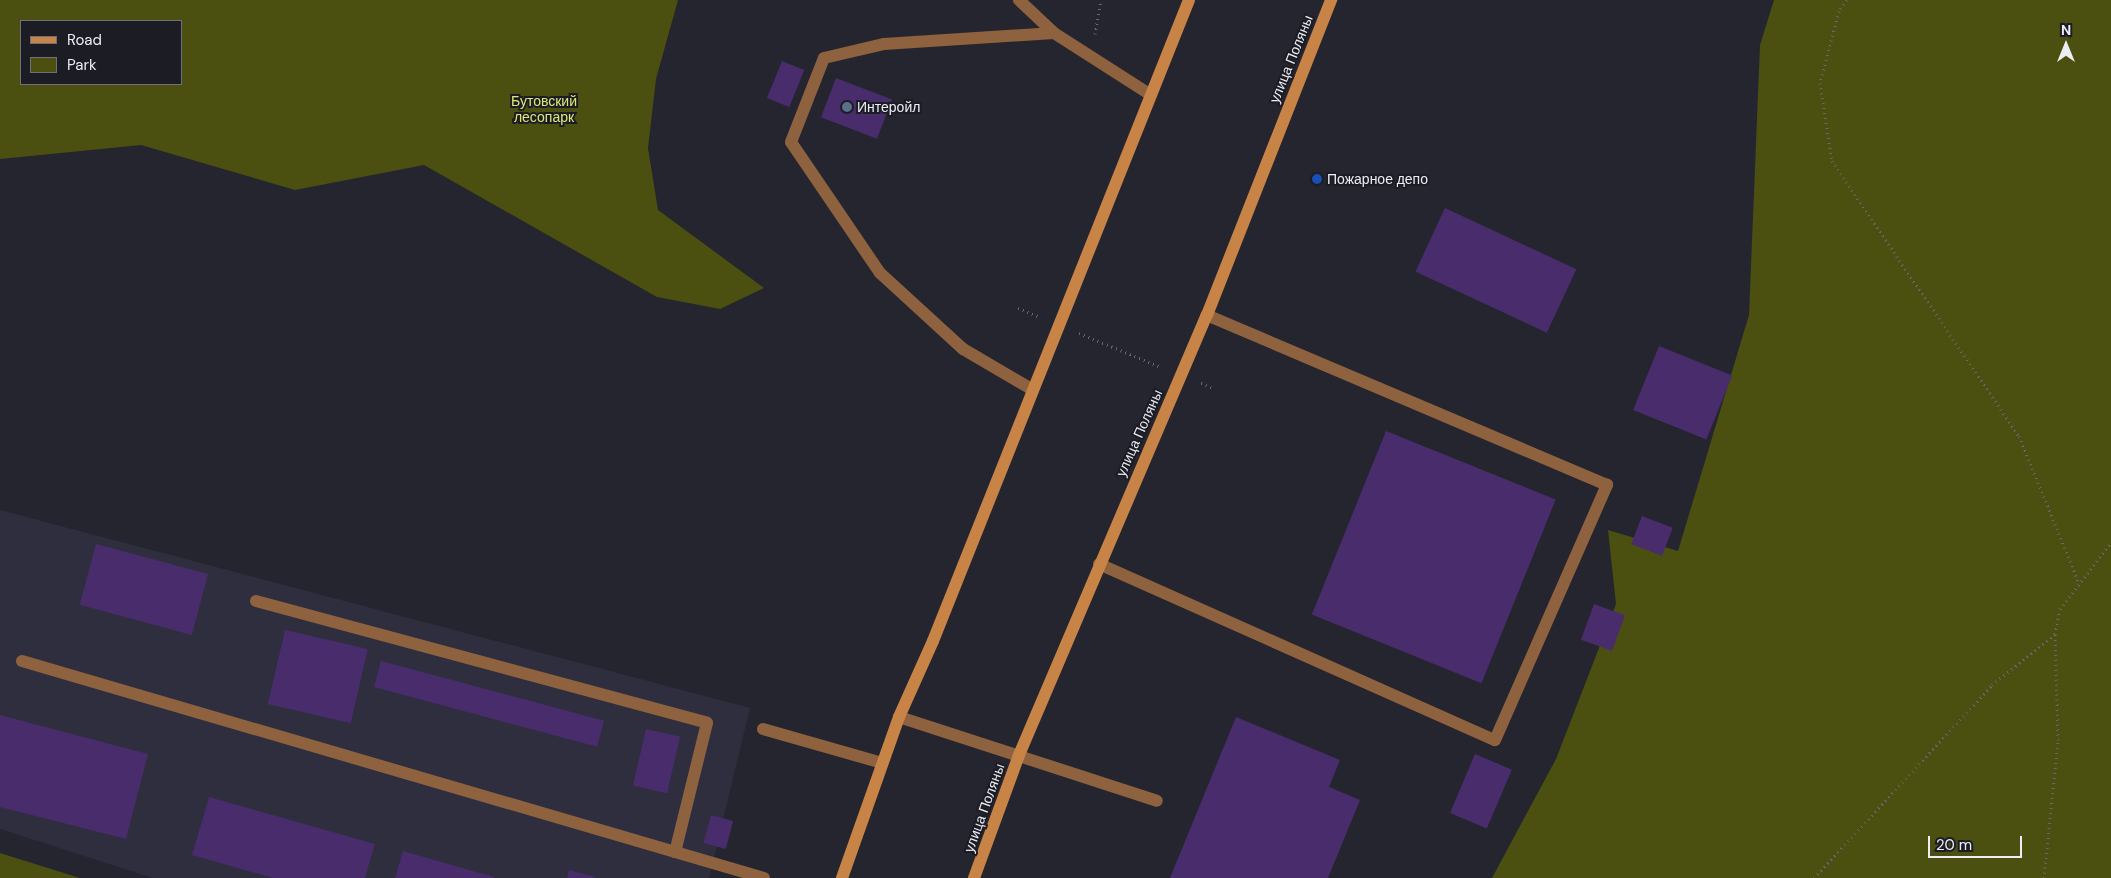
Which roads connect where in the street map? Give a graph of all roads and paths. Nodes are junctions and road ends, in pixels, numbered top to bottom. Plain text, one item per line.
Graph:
1 (1019, 0) edge
2 (1101, 0) edge
3 (1188, 0) edge
4 (1331, 0) edge
5 (1847, 0) edge
6 (1054, 33) junction
7 (1092, 57) junction
8 (1151, 94) junction
9 (1018, 308) dead end
10 (1207, 315) junction
11 (1059, 325) junction
12 (1181, 376) junction
13 (1213, 388) dead end
14 (1033, 390) junction
15 (2111, 542) edge
16 (1099, 564) junction
17 (2079, 583) junction
18 (256, 600) dead end
19 (2055, 634) junction
20 (22, 661) dead end
21 (899, 717) junction
22 (763, 729) dead end
23 (1019, 755) junction
24 (882, 763) junction
25 (1157, 801) dead end
26 (675, 852) junction
27 (976, 877) edge
28 (764, 878) edge
29 (842, 878) edge
30 (1814, 878) edge
31 (2044, 878) edge

1 - 6 lane
2 - 7 path
3 - 8 main road
4 - 10 main road, улица Поляны
5 - 17 path
6 - 7 lane
6 - 14 lane
7 - 8 lane
8 - 11 main road
9 - 11 path
10 - 12 main road, улица Поляны
10 - 16 lane
11 - 12 path
11 - 14 main road
12 - 13 path
12 - 16 main road, улица Поляны
14 - 21 main road
15 - 17 path
16 - 23 main road, улица Поляны
17 - 19 path
18 - 26 lane
19 - 30 path
19 - 31 path
20 - 26 lane
21 - 23 lane
21 - 24 main road
22 - 24 lane
23 - 25 lane
23 - 27 main road, улица Поляны
24 - 29 main road
26 - 28 lane

